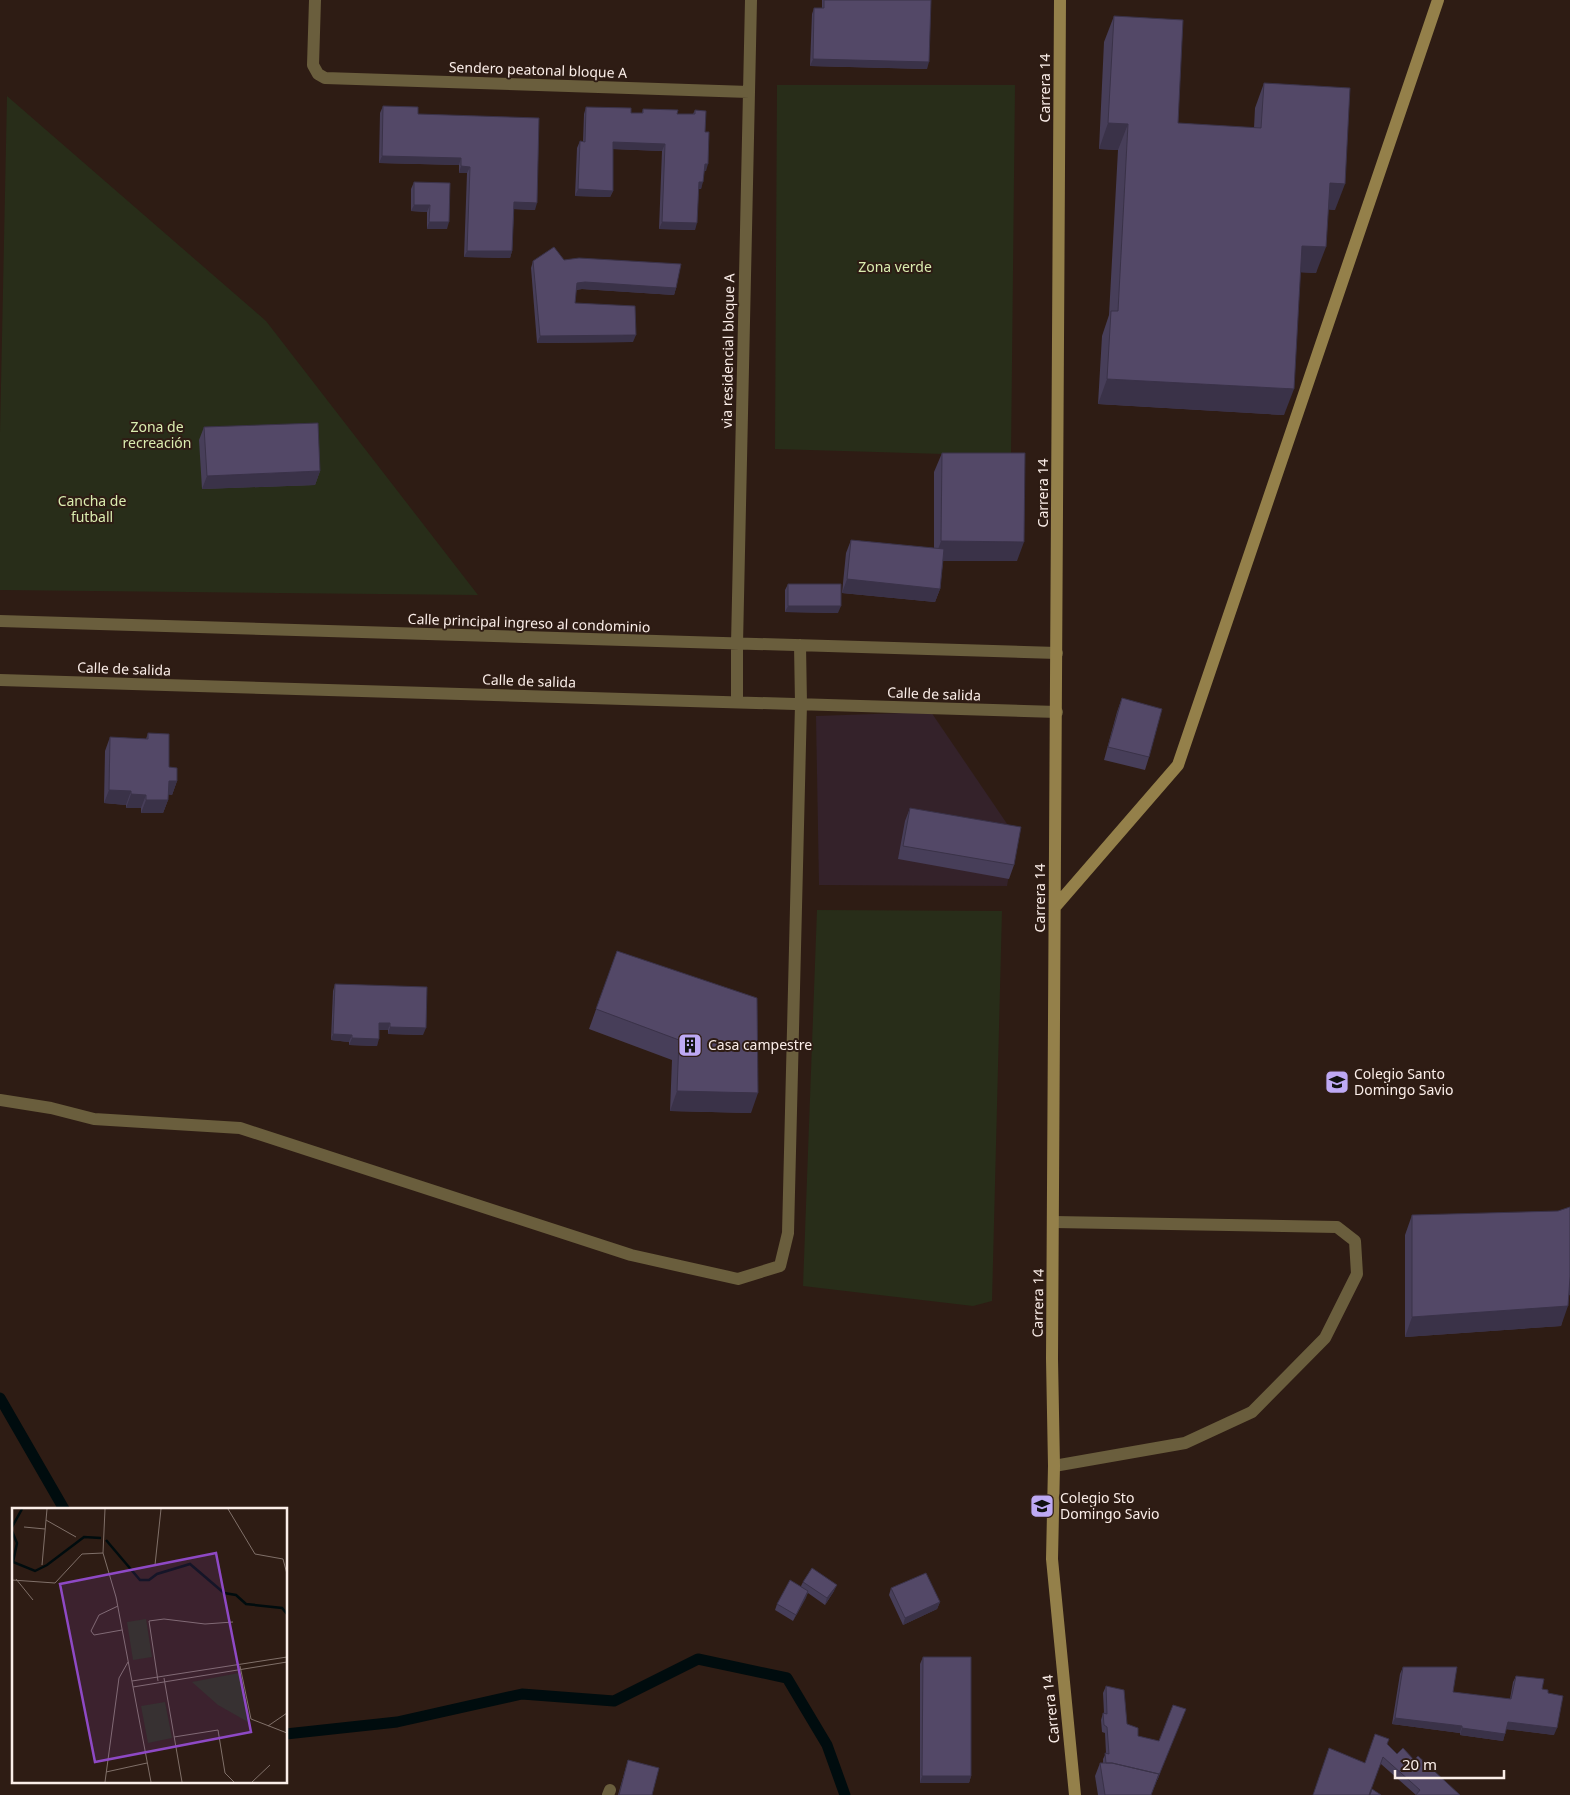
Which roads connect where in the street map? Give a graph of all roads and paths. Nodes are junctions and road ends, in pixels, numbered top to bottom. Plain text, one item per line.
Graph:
1 (315, 0) edge
2 (751, 0) edge
3 (1060, 0) edge
4 (1438, 0) edge
5 (749, 92) junction
6 (0, 621) edge
7 (737, 644) junction
8 (800, 645) junction
9 (1057, 653) junction
10 (0, 680) edge
11 (737, 702) junction
12 (801, 704) junction
13 (1057, 712) junction
14 (1055, 907) junction
15 (0, 1100) edge
16 (1054, 1222) junction
17 (1054, 1466) junction
18 (1075, 1795) edge

1 - 5 lane, Sendero peatonal bloque A
2 - 5 lane, via residencial bloque A
3 - 9 street, Carrera 14
4 - 14 street
5 - 7 lane, via residencial bloque A
6 - 7 lane, Calle principal ingreso al condominio
7 - 8 lane, Calle principal ingreso al condominio
7 - 11 lane, via residencial bloque A
8 - 9 lane, Calle principal ingreso al condominio
8 - 12 lane
9 - 13 street, Carrera 14
10 - 11 lane, Calle de salida
11 - 12 lane, Calle de salida
12 - 13 lane, Calle de salida
12 - 15 lane
13 - 14 street, Carrera 14
14 - 16 street, Carrera 14
16 - 17 street, Carrera 14
16 - 17 lane
17 - 18 street, Carrera 14

